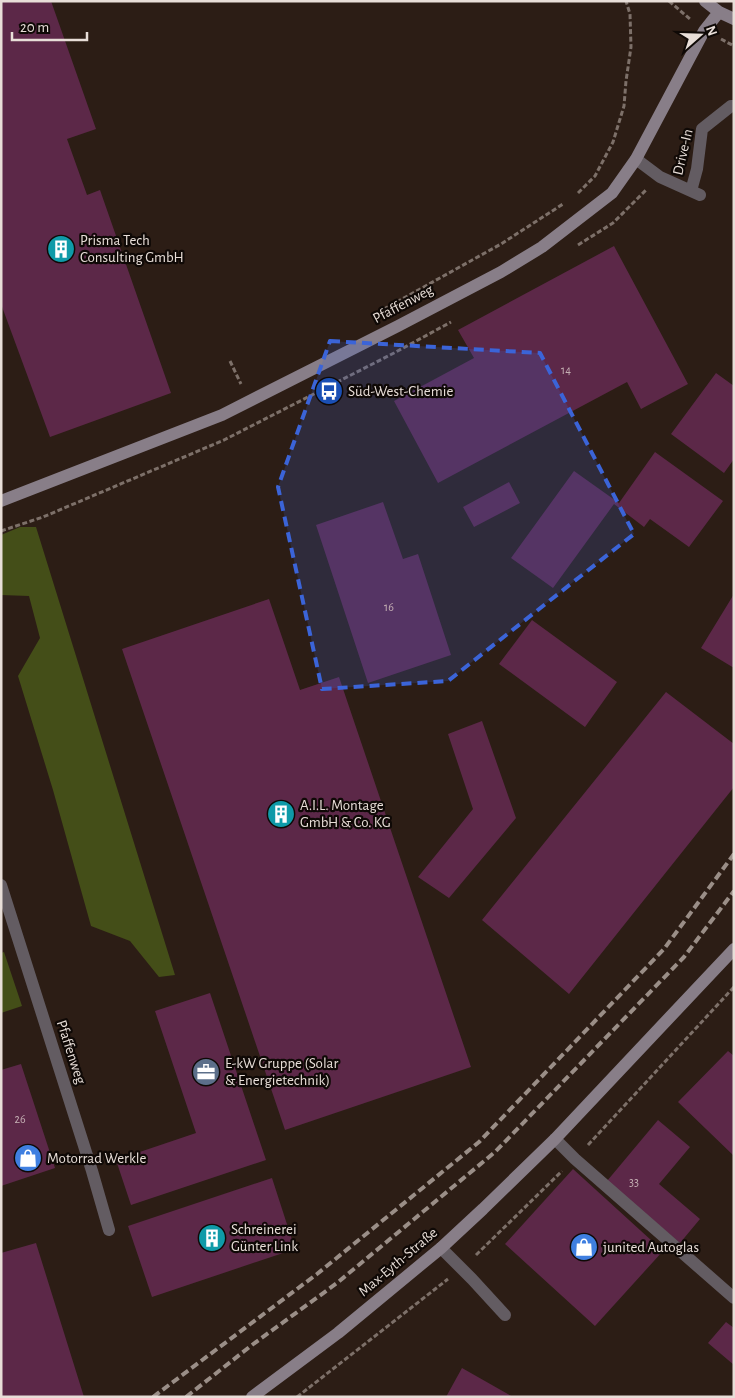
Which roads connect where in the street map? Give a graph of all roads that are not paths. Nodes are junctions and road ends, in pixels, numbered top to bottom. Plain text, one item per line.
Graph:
1 (705, 1) edge
2 (719, 12) junction
3 (734, 20) edge
4 (734, 106) edge
5 (636, 159) junction
6 (1, 501) edge
7 (1, 885) edge
8 (734, 949) edge
9 (555, 1139) junction
10 (109, 1230) dead end
11 (441, 1248) junction
12 (734, 1298) edge
13 (505, 1315) dead end
14 (252, 1397) edge

1 - 2 street
2 - 3 street
2 - 5 street, Pfaffenweg
4 - 5 street, Drive-In
5 - 6 street, Pfaffenweg
7 - 10 street, Pfaffenweg
8 - 9 street, Max-Eyth-Straße
9 - 11 street, Max-Eyth-Straße
9 - 12 street
11 - 13 street
11 - 14 street, Max-Eyth-Straße

